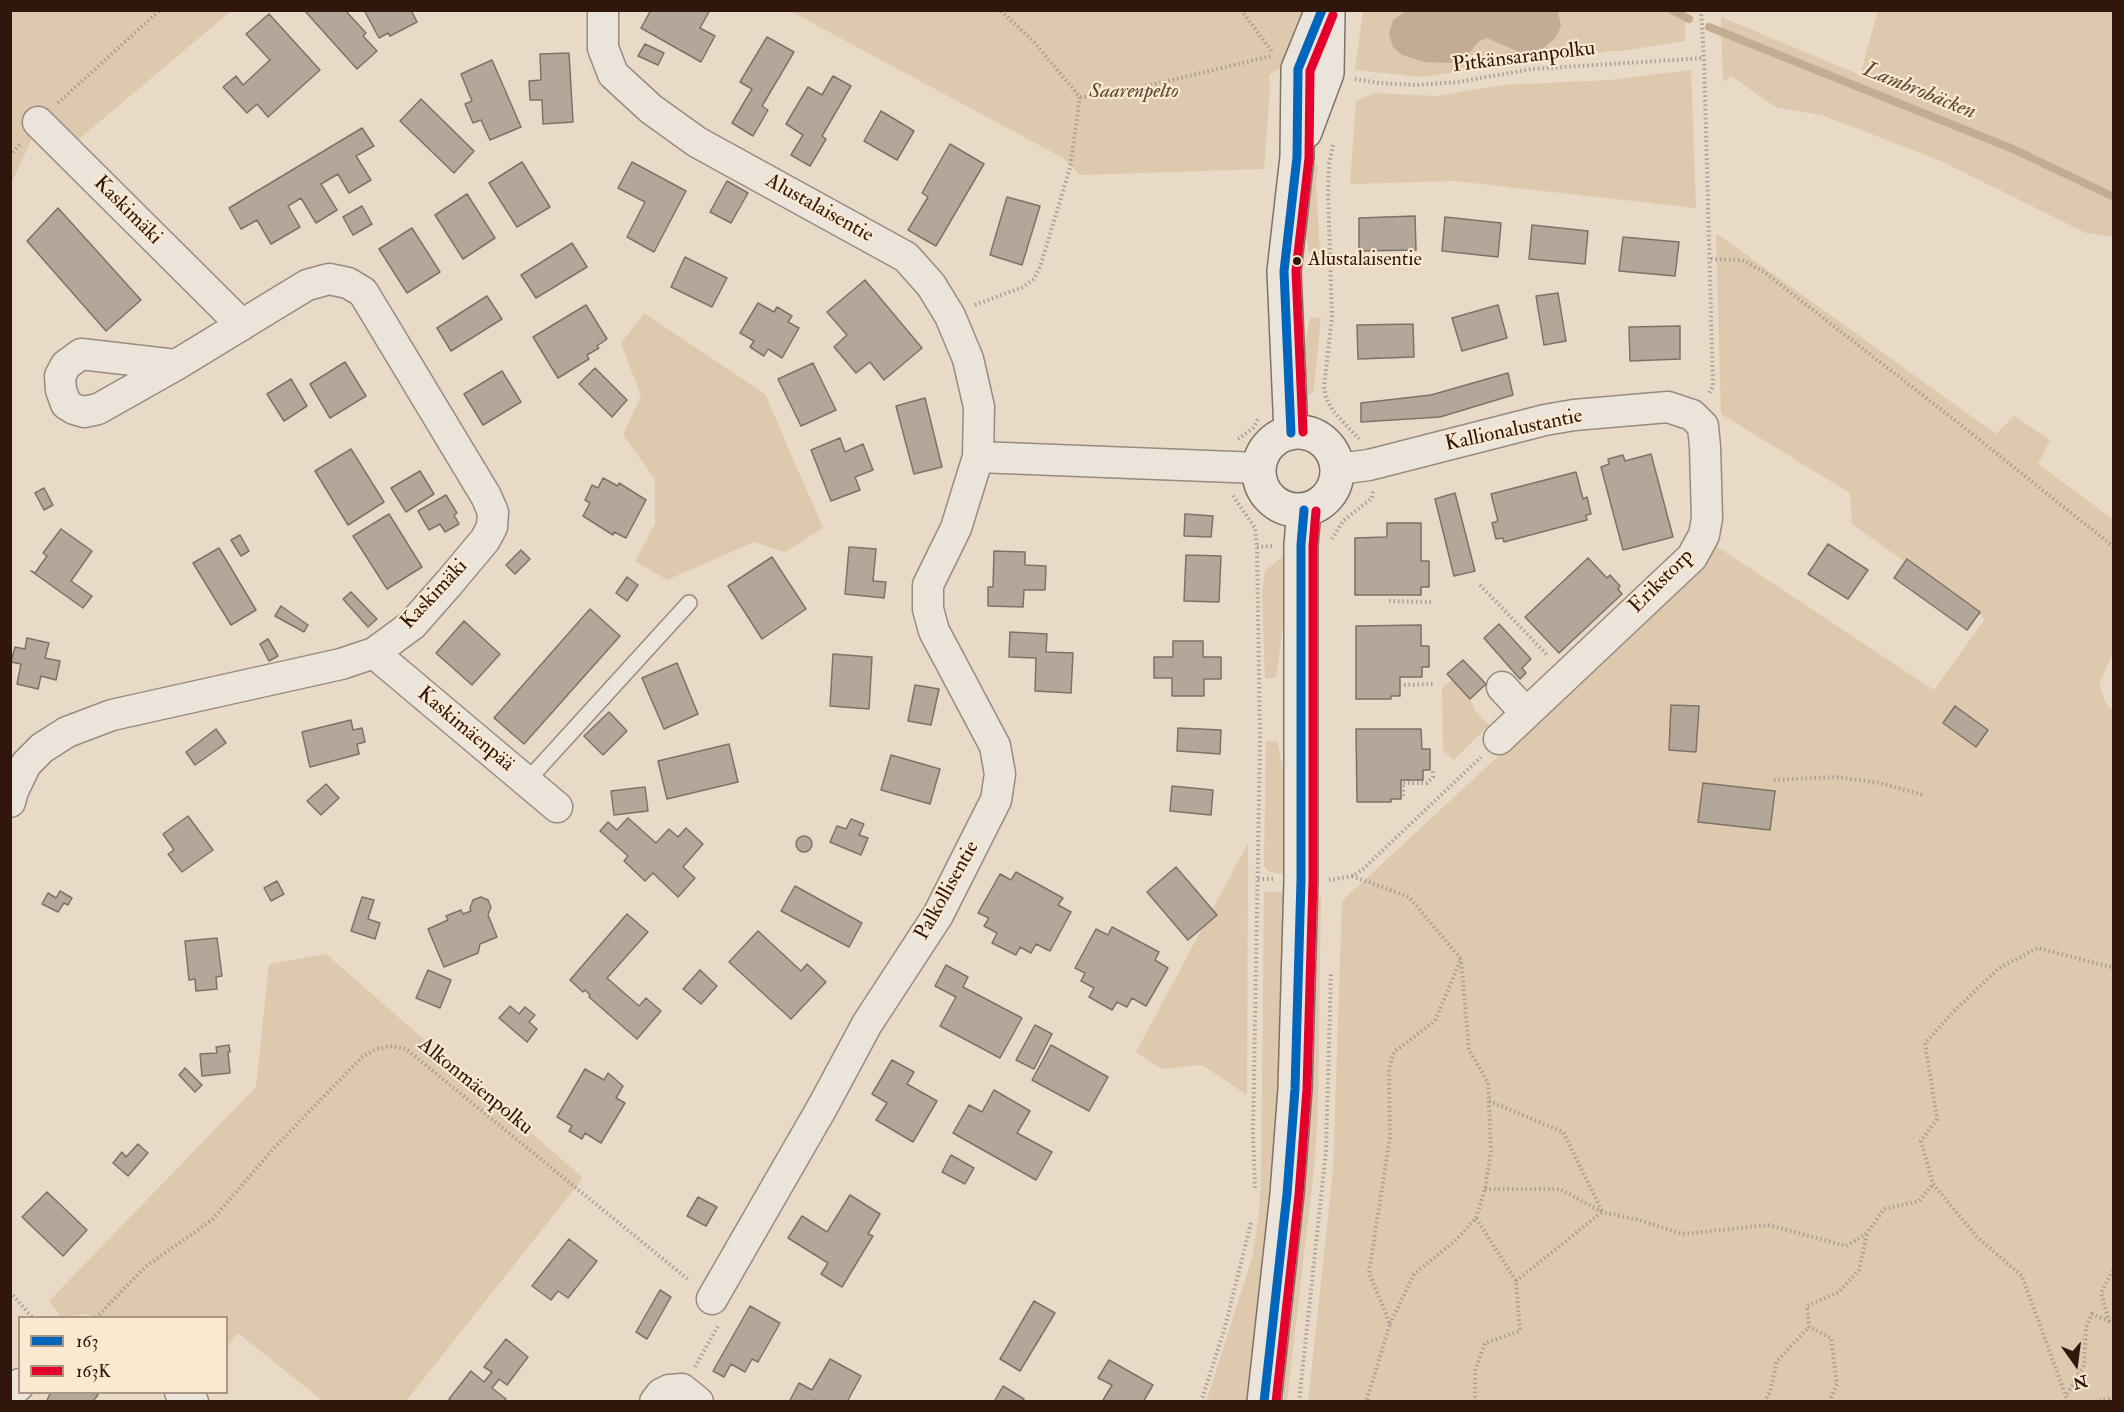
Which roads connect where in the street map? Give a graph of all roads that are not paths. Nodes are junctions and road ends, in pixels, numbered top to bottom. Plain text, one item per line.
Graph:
1 (603, 10) edge
2 (1322, 10) edge
3 (1328, 10) edge
4 (38, 122) road end
5 (1297, 156) junction
6 (242, 325) junction
7 (176, 365) dead end
8 (1692, 415) joint
9 (1292, 433) junction
10 (978, 457) junction
11 (1259, 468) junction
12 (1338, 469) junction
13 (1304, 510) junction
14 (689, 603) dead end
15 (374, 653) junction
16 (1502, 687) dead end
17 (1526, 713) junction
18 (1498, 739) road end
19 (526, 782) junction
20 (10, 802) edge
21 (557, 807) dead end
22 (712, 1299) road end
23 (1264, 1401) edge

1 - 10 street, Alustalaisentie
2 - 5 street
3 - 5 street
4 - 6 street, Kaskimäki
5 - 9 street
6 - 7 street, Kaskimäki
6 - 15 street, Kaskimäki
8 - 12 street, Kallionalustantie
8 - 17 street, Erikstorp
9 - 11 street
9 - 12 street
10 - 11 street
10 - 22 street, Palkollisentie
11 - 13 street
12 - 13 street
13 - 23 street
14 - 19 lane
15 - 19 street, Kaskimäenpää
15 - 20 street, Kaskimäki
16 - 17 street
17 - 18 street, Erikstorp
19 - 21 street, Kaskimäenpää

